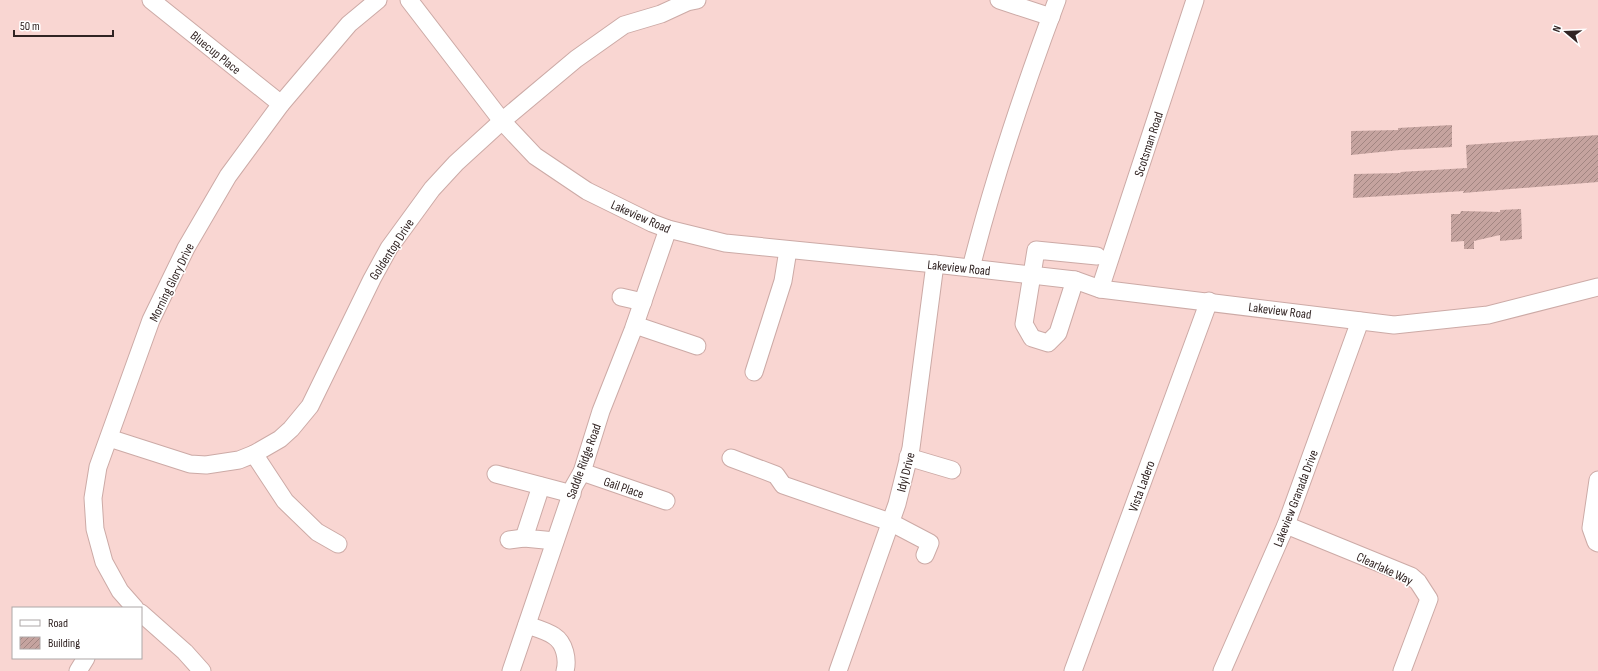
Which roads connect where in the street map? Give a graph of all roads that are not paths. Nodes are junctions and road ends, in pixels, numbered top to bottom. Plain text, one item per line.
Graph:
1 (151, 0) edge
2 (378, 0) edge
3 (409, 0) edge
4 (697, 0) edge
5 (1000, 0) edge
6 (1057, 0) edge
7 (1195, 0) edge
8 (1051, 17) junction
9 (281, 104) junction
10 (502, 121) junction
11 (668, 229) junction
12 (788, 250) junction
13 (1069, 253) junction
14 (1097, 256) dead end
15 (935, 264) junction
16 (971, 268) junction
17 (1032, 275) junction
18 (1072, 280) junction
19 (1598, 287) edge
20 (1100, 289) junction
21 (621, 297) dead end
22 (1209, 301) junction
23 (643, 302) junction
24 (1360, 321) junction
25 (635, 325) junction
26 (697, 346) dead end
27 (754, 372) dead end
28 (109, 438) junction
29 (254, 454) junction
30 (908, 457) junction
31 (731, 458) dead end
32 (952, 470) dead end
33 (582, 472) junction
34 (496, 474) dead end
35 (1598, 480) edge
36 (541, 486) junction
37 (572, 494) junction
38 (666, 501) dead end
39 (890, 522) junction
40 (1286, 525) junction
41 (555, 541) junction
42 (1598, 542) edge
43 (338, 544) dead end
44 (925, 555) dead end
45 (133, 607) edge
46 (142, 615) edge
47 (527, 625) junction
48 (85, 659) edge
49 (78, 671) edge
50 (202, 671) edge
51 (511, 671) edge
52 (565, 671) edge
53 (838, 671) edge
54 (1074, 671) edge
55 (1222, 671) edge
56 (1402, 671) edge

1 - 9 street, Bluecup Place
2 - 9 street, Morning Glory Drive
3 - 10 street, Lakeview Road
4 - 10 street, Goldentop Drive
5 - 8 street
6 - 8 street
7 - 20 street, Scotsman Road
8 - 16 street
9 - 28 street, Morning Glory Drive
10 - 11 street, Lakeview Road
10 - 29 street, Goldentop Drive
11 - 12 street, Lakeview Road
11 - 23 street, Saddle Ridge Road
12 - 15 street, Lakeview Road
12 - 27 street
13 - 14 street
13 - 17 street
13 - 18 street
15 - 16 street, Lakeview Road
15 - 30 street, Idyl Drive
16 - 17 street, Lakeview Road
17 - 18 street, Lakeview Road
17 - 18 street
18 - 20 street, Lakeview Road
19 - 24 street, Lakeview Road
20 - 22 street, Lakeview Road
21 - 23 street
22 - 24 street, Lakeview Road
22 - 54 street, Vista Ladero
23 - 25 street, Saddle Ridge Road
24 - 40 street, Lakeview Granada Drive
25 - 26 street
25 - 33 street, Saddle Ridge Road
28 - 29 street, Goldentop Drive
28 - 45 street, Morning Glory Drive
29 - 43 street
30 - 32 street
30 - 39 street, Idyl Drive
31 - 39 street
33 - 37 street, Saddle Ridge Road
33 - 38 street, Gail Place
34 - 36 street
35 - 42 street
36 - 37 street
36 - 41 street
37 - 41 street, Saddle Ridge Road
39 - 44 street
39 - 53 street, Idyl Drive
40 - 55 street, Lakeview Granada Drive
40 - 56 street, Clearlake Way
41 - 47 street, Saddle Ridge Road
46 - 50 street, Morning Glory Drive
47 - 51 street, Saddle Ridge Road
47 - 52 street
48 - 49 street

